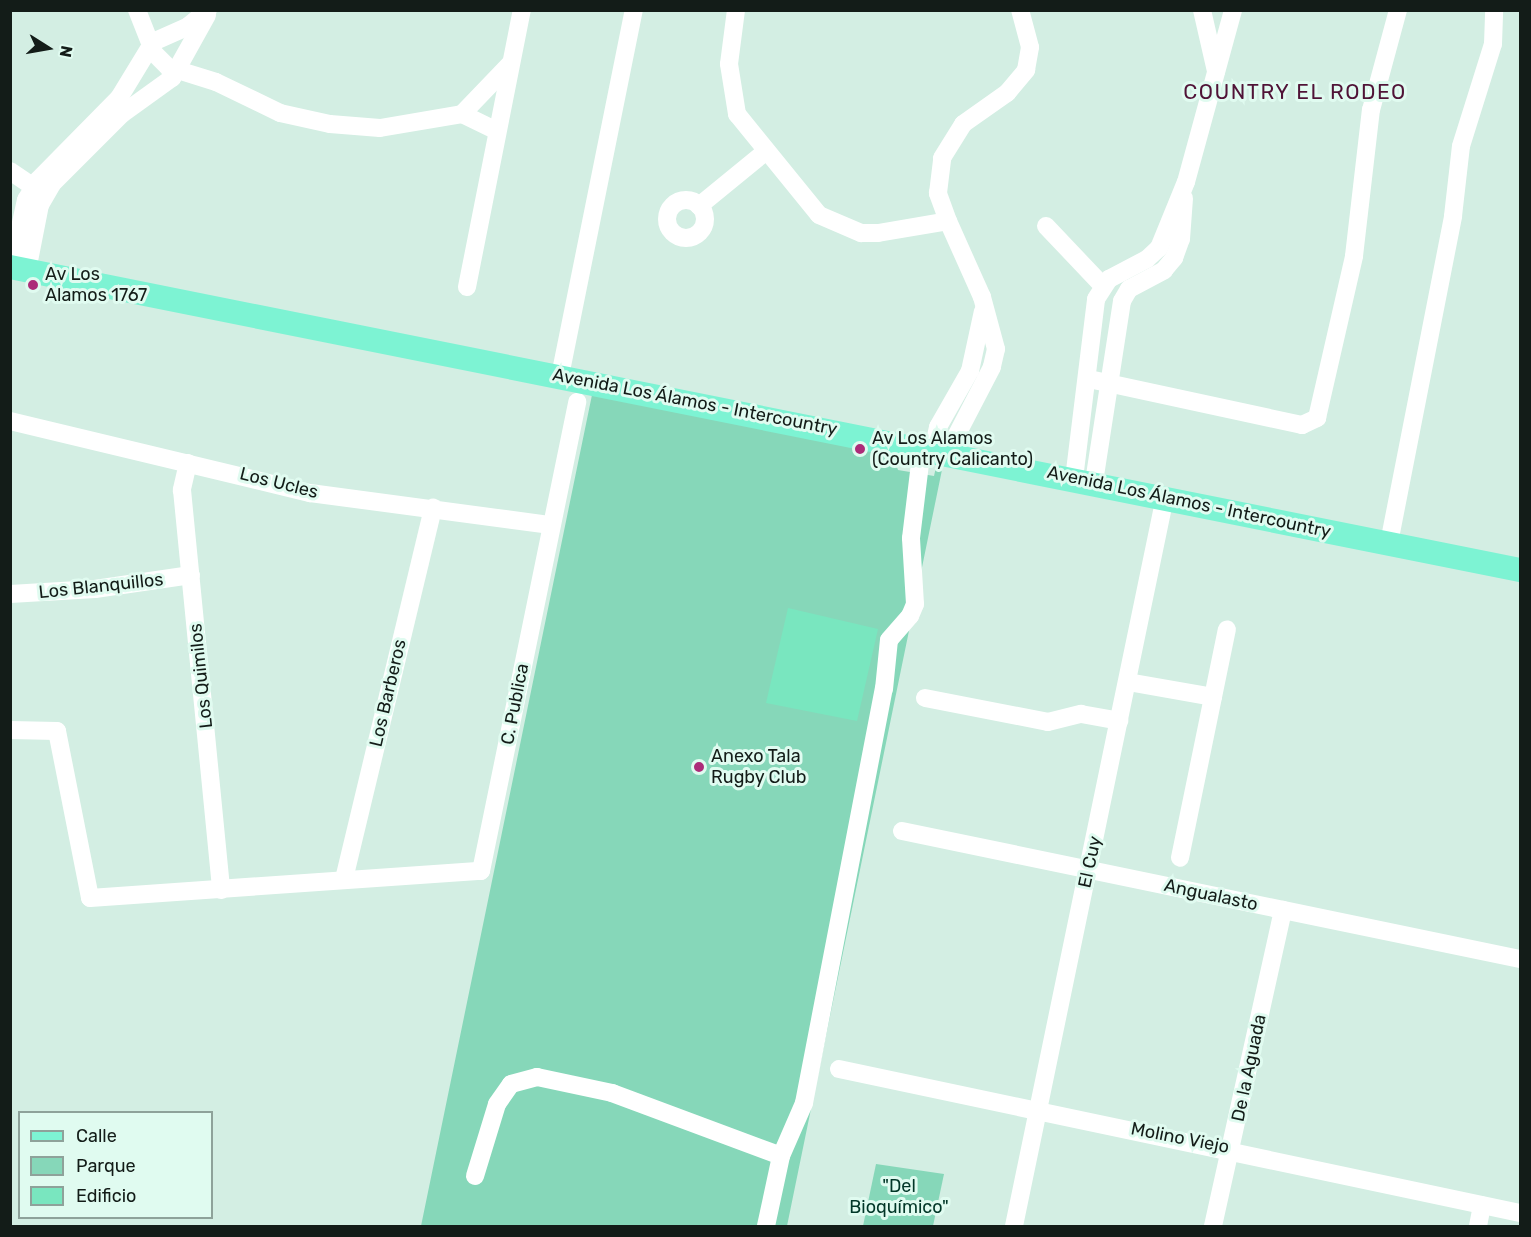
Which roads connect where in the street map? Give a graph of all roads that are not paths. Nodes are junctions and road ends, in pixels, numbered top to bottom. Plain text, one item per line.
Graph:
1 (138, 10) edge
2 (209, 10) edge
3 (522, 10) edge
4 (634, 10) edge
5 (736, 10) edge
6 (1020, 10) edge
7 (1202, 10) edge
8 (1233, 10) edge
9 (1398, 10) edge
10 (1494, 10) edge
11 (167, 34) junction
12 (151, 45) junction
13 (511, 63) junction
14 (181, 65) junction
15 (1216, 71) junction
16 (462, 114) junction
17 (497, 131) junction
18 (765, 152) junction
19 (10, 171) edge
20 (1186, 182) junction
21 (40, 190) junction
22 (699, 206) dead end
23 (948, 221) junction
24 (1046, 226) dead end
25 (16, 269) edge
26 (1102, 285) junction
27 (467, 287) dead end
28 (560, 376) junction
29 (1089, 379) junction
30 (1110, 382) junction
31 (577, 402) dead end
32 (10, 421) edge
33 (934, 449) junction
34 (188, 463) junction
35 (1084, 481) junction
36 (1165, 497) junction
37 (433, 507) junction
38 (551, 525) junction
39 (1389, 543) junction
40 (1521, 570) edge
41 (191, 575) junction
42 (10, 594) edge
43 (1227, 629) dead end
44 (1128, 682) junction
45 (1214, 697) junction
46 (925, 698) dead end
47 (1119, 721) junction
48 (10, 730) edge
49 (902, 831) dead end
50 (1180, 858) dead end
51 (1088, 870) junction
52 (344, 879) junction
53 (222, 891) junction
54 (1283, 910) junction
55 (1521, 959) edge
56 (839, 1069) dead end
57 (1038, 1109) junction
58 (1232, 1148) junction
59 (781, 1156) junction
60 (475, 1176) dead end
61 (1482, 1205) junction
62 (1521, 1213) edge
63 (766, 1227) edge
64 (1014, 1227) edge
65 (1213, 1227) edge
66 (1478, 1227) edge

1 - 11 street
1 - 12 street
2 - 11 street
2 - 14 street
3 - 13 street
4 - 28 street
5 - 18 street
6 - 23 street
7 - 15 street
8 - 15 street
9 - 30 street
10 - 39 street
11 - 12 street
11 - 14 street
12 - 14 street
12 - 21 street
13 - 16 street
13 - 17 street
14 - 16 street
14 - 21 street
15 - 20 street
16 - 17 street
17 - 27 street
18 - 22 street
18 - 23 street
19 - 21 street
20 - 26 street
20 - 30 street
21 - 25 street
23 - 33 street
24 - 26 street
25 - 28 main road, Avenida Los Álamos - Intercountry
26 - 29 street
28 - 33 main road, Avenida Los Álamos - Intercountry
29 - 30 street
29 - 35 street
30 - 35 street
31 - 38 street, C. Publica
32 - 34 street, Los Ucles
33 - 35 main road, Avenida Los Álamos - Intercountry
33 - 59 street
34 - 37 street, Los Ucles
34 - 41 street, Los Quimilos
35 - 36 main road, Avenida Los Álamos - Intercountry
36 - 39 main road, Avenida Los Álamos - Intercountry
36 - 44 street, El Cuy
37 - 38 street, Los Ucles
37 - 52 street, Los Barberos
38 - 52 street, C. Publica
39 - 40 main road, Avenida Los Álamos - Intercountry
41 - 42 street, Los Blanquillos
41 - 53 street, Los Quimilos
43 - 45 street
44 - 45 street
44 - 47 street, El Cuy
45 - 50 street
46 - 47 street
47 - 51 street, El Cuy
48 - 53 street
49 - 51 street, Angualasto
51 - 54 street, Angualasto
51 - 57 street, El Cuy
52 - 53 street
54 - 55 street, Angualasto
54 - 58 street, De la Aguada
56 - 57 street, Molino Viejo
57 - 58 street, Molino Viejo
57 - 64 street, El Cuy
58 - 61 street, Molino Viejo
58 - 65 street, De la Aguada
59 - 60 street
59 - 63 street
61 - 62 street, Molino Viejo
61 - 66 street

